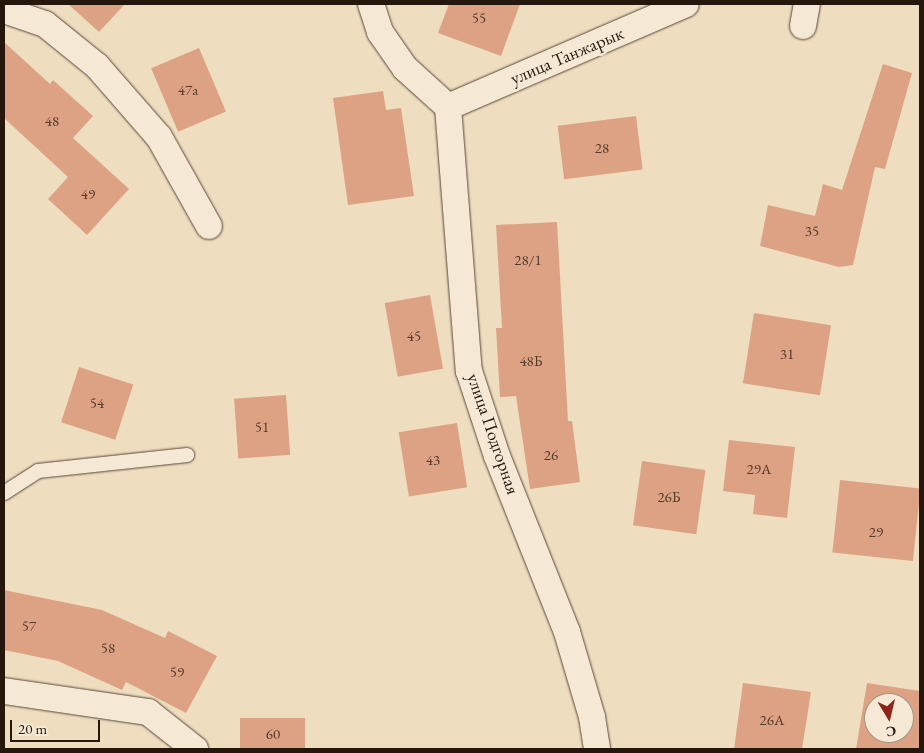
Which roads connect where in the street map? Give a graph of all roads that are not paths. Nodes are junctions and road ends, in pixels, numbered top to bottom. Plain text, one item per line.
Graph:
1 (371, 4) edge
2 (686, 4) edge
3 (4, 10) edge
4 (448, 107) junction
5 (209, 226) dead end
6 (187, 455) dead end
7 (4, 493) edge
8 (4, 691) edge
9 (194, 749) edge
10 (597, 749) edge

1 - 4 street
2 - 4 street, улица Танжарык
3 - 5 street
4 - 10 street, улица Подгорная
6 - 7 lane
8 - 9 street

